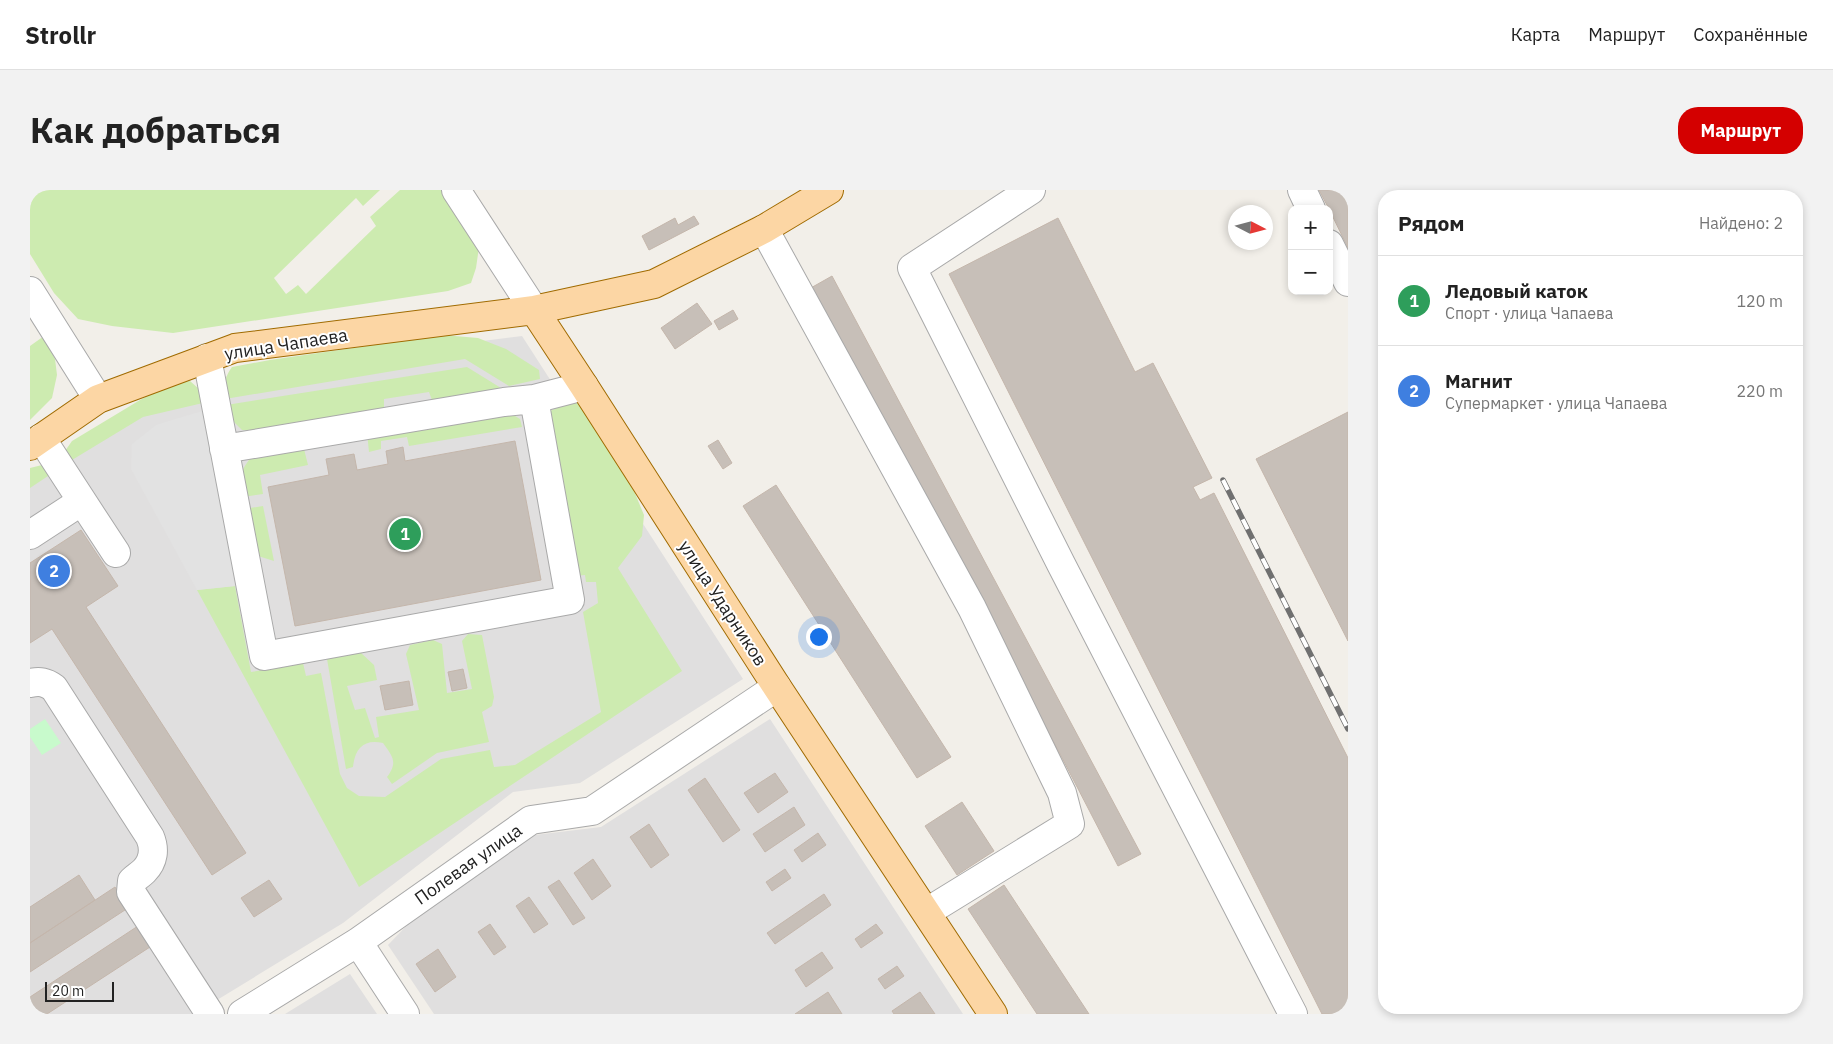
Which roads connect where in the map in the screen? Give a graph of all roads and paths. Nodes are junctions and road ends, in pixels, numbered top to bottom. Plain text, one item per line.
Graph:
1 (456, 190) edge
2 (829, 190) edge
3 (1031, 190) edge
4 (1302, 190) edge
5 (1309, 205) edge
6 (764, 228) junction
7 (1332, 250) edge
8 (1348, 282) edge
9 (30, 291) edge
10 (534, 310) junction
11 (207, 358) junction
12 (584, 386) junction
13 (98, 399) junction
14 (534, 399) junction
15 (36, 442) edge
16 (224, 449) junction
17 (82, 501) junction
18 (30, 535) edge
19 (116, 553) dead end
20 (30, 683) edge
21 (777, 687) junction
22 (927, 912) junction
23 (358, 942) junction
24 (210, 1014) edge
25 (242, 1014) edge
26 (405, 1014) edge
27 (993, 1014) edge
28 (1293, 1014) edge

1 - 10 street, улица Ударников
2 - 6 main road, улица Чапаева
3 - 28 street
4 - 5 street
6 - 10 main road, улица Чапаева
6 - 22 street
7 - 8 street
9 - 13 street
10 - 11 main road, улица Чапаева
10 - 12 main road, улица Ударников
11 - 13 main road, улица Чапаева
11 - 16 street
12 - 14 street
12 - 21 main road, улица Ударников
13 - 15 main road, улица Чапаева
14 - 16 street
14 - 16 street
15 - 17 street
17 - 18 street
17 - 19 street
20 - 24 street
21 - 22 main road, улица Ударников
21 - 23 street, Полевая улица
22 - 27 main road, улица Ударников
23 - 25 street, Полевая улица
23 - 26 street

